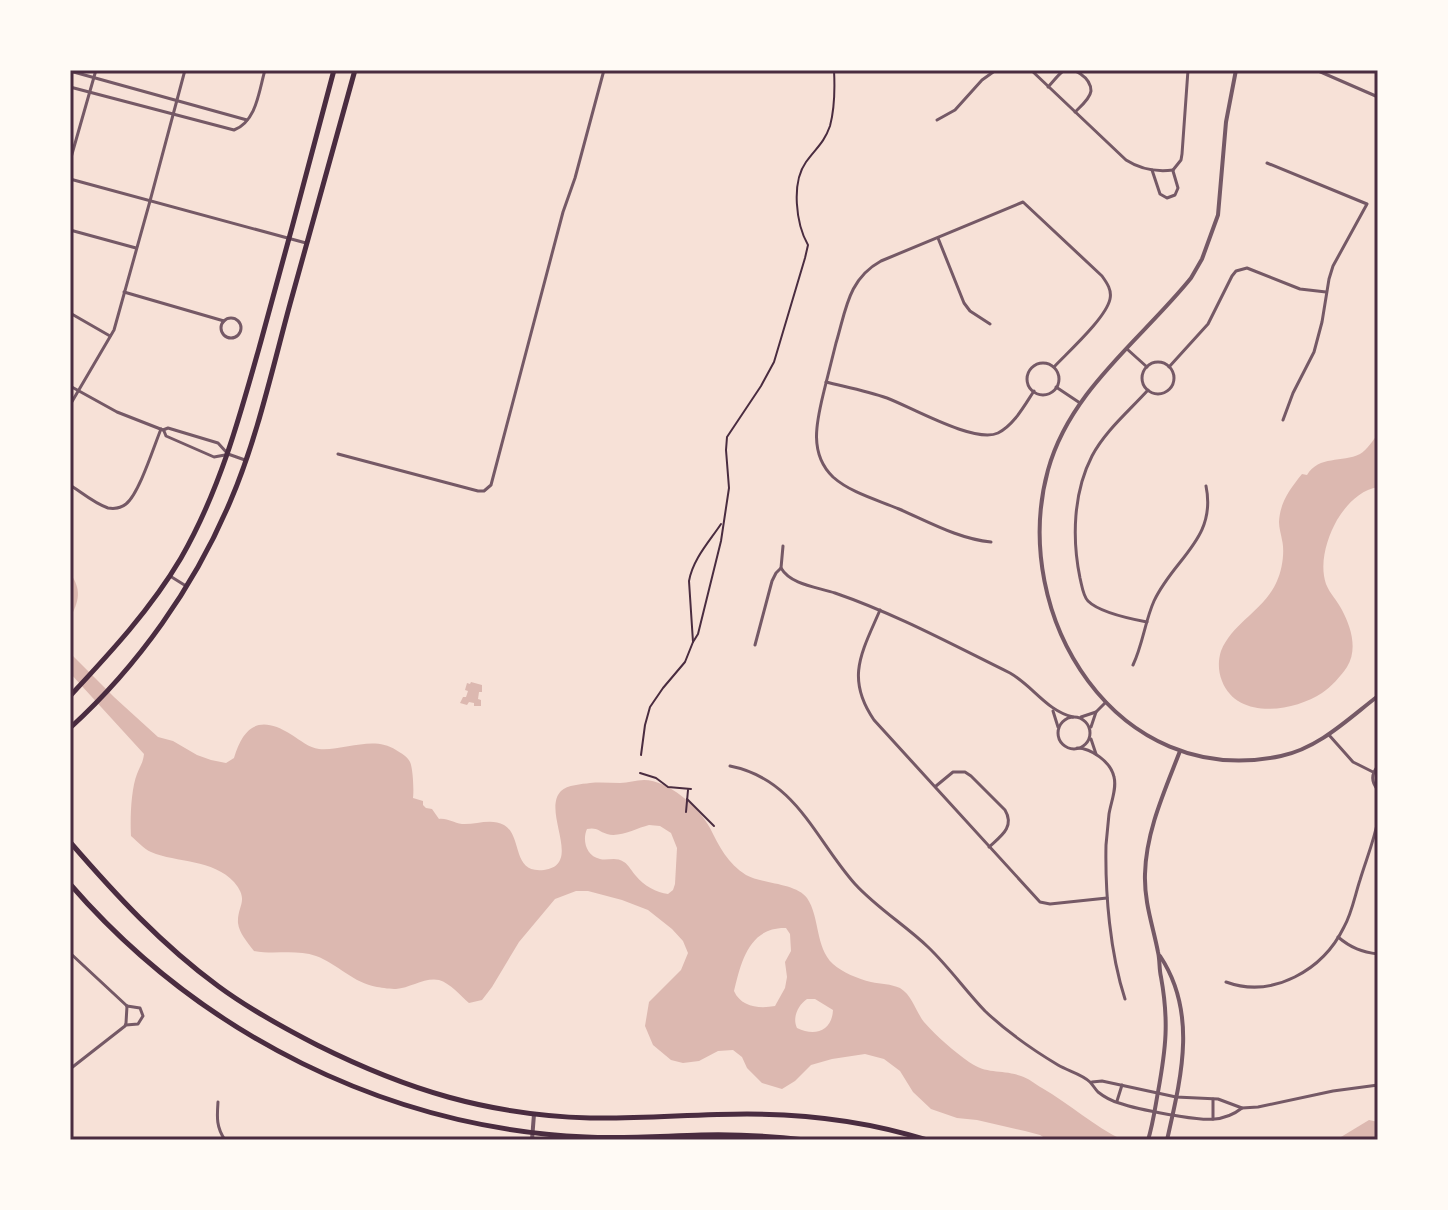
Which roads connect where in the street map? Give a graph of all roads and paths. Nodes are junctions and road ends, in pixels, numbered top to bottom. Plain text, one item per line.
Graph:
1 (96, 70) edge
2 (185, 70) edge
3 (265, 70) edge
4 (334, 70) edge
5 (355, 70) edge
6 (604, 70) edge
7 (834, 70) edge
8 (996, 70) edge
9 (1031, 70) edge
10 (1188, 70) edge
11 (1236, 70) edge
12 (1316, 70) edge
13 (70, 71) edge
14 (94, 78) junction
15 (70, 87) edge
16 (1048, 87) junction
17 (90, 92) junction
18 (1378, 97) edge
19 (177, 101) junction
20 (1075, 112) junction
21 (173, 114) junction
22 (247, 120) junction
23 (937, 120) dead end
24 (70, 161) edge
25 (1267, 163) dead end
26 (1152, 170) junction
27 (1173, 170) junction
28 (70, 179) edge
29 (150, 201) junction
30 (70, 230) edge
31 (938, 237) junction
32 (289, 238) junction
33 (307, 243) junction
34 (136, 248) junction
35 (124, 292) junction
36 (1326, 292) junction
37 (70, 313) edge
38 (224, 321) junction
39 (990, 324) dead end
40 (110, 336) junction
41 (1127, 349) junction
42 (1054, 367) junction
43 (1147, 367) junction
44 (1169, 367) junction
45 (826, 382) junction
46 (70, 386) edge
47 (1056, 387) junction
48 (1148, 390) junction
49 (79, 391) junction
50 (1034, 391) junction
51 (1080, 403) junction
52 (70, 405) edge
53 (1283, 420) dead end
54 (162, 430) junction
55 (228, 454) junction
56 (338, 454) dead end
57 (245, 460) junction
58 (70, 485) edge
59 (1206, 486) dead end
60 (723, 520) junction
61 (991, 542) dead end
62 (783, 546) dead end
63 (781, 568) junction
64 (170, 576) junction
65 (186, 586) junction
66 (880, 610) junction
67 (1147, 622) junction
68 (693, 642) junction
69 (755, 645) dead end
70 (1133, 665) dead end
71 (70, 696) edge
72 (1378, 696) edge
73 (1106, 702) junction
74 (1051, 708) junction
75 (1096, 712) junction
76 (1075, 717) junction
77 (70, 728) edge
78 (1059, 729) junction
79 (1090, 733) junction
80 (1329, 735) junction
81 (1077, 748) junction
82 (1180, 751) junction
83 (1096, 754) junction
84 (641, 755) dead end
85 (730, 766) dead end
86 (1378, 766) edge
87 (1373, 772) junction
88 (640, 773) dead end
89 (935, 787) junction
90 (1378, 790) edge
91 (687, 799) junction
92 (686, 812) dead end
93 (1378, 820) edge
94 (714, 826) dead end
95 (70, 842) edge
96 (989, 847) junction
97 (70, 884) edge
98 (1107, 898) junction
99 (1338, 937) junction
100 (70, 953) edge
101 (1159, 954) junction
102 (1378, 954) edge
103 (1226, 982) dead end
104 (1125, 999) dead end
105 (127, 1006) junction
106 (126, 1025) junction
107 (70, 1069) edge
108 (1090, 1082) junction
109 (1122, 1085) junction
110 (1378, 1085) edge
111 (1158, 1093) junction
112 (1176, 1097) junction
113 (1213, 1099) junction
114 (218, 1102) dead end
115 (1117, 1103) junction
116 (1242, 1108) junction
117 (1154, 1112) junction
118 (534, 1114) junction
119 (1173, 1115) junction
120 (1213, 1119) junction
121 (532, 1136) edge
122 (1168, 1138) edge
123 (225, 1140) edge
124 (805, 1140) edge
125 (927, 1140) edge
126 (1148, 1140) edge

1 - 14 street
2 - 19 street
3 - 22 street
4 - 32 main road
5 - 33 main road
6 - 56 street
7 - 60 path
8 - 23 street
9 - 16 street
10 - 27 street
11 - 41 street
12 - 18 street
13 - 14 street
14 - 17 street
14 - 19 street
15 - 17 street
16 - 20 street
16 - 20 street
17 - 21 street
17 - 24 street
19 - 21 street
19 - 22 street
20 - 26 street
21 - 22 street
21 - 29 street
25 - 36 street
26 - 27 street
26 - 27 street
28 - 29 street
29 - 32 street
29 - 34 street
30 - 34 street
31 - 39 street
31 - 42 street
31 - 45 street
32 - 33 street
32 - 55 main road
33 - 57 main road
34 - 35 street
35 - 38 street
35 - 40 street
36 - 44 street
36 - 53 street
37 - 40 street
38 - 38 street
40 - 49 street
41 - 43 street
41 - 51 street
42 - 47 street
42 - 50 street
43 - 44 street
43 - 48 street
44 - 48 street
45 - 50 street
45 - 61 street
46 - 49 street
47 - 50 street
47 - 51 street
48 - 67 street
49 - 52 street
49 - 54 street
51 - 73 street
54 - 55 street
54 - 55 street
54 - 58 street
55 - 57 street
55 - 64 main road
57 - 65 main road
59 - 67 street
60 - 68 path
60 - 68 path
62 - 63 street
63 - 66 street
63 - 69 street
64 - 65 street
64 - 71 main road
65 - 77 main road
66 - 74 street
66 - 89 street
67 - 70 street
68 - 84 path
72 - 80 street
73 - 75 street
73 - 82 street
74 - 76 street
74 - 78 street
75 - 76 street
75 - 79 street
76 - 78 street
76 - 79 street
78 - 81 street
79 - 81 street
79 - 83 street
80 - 82 street
80 - 87 street
81 - 83 street
82 - 101 street
83 - 98 street
85 - 108 street
86 - 87 street
87 - 90 street
88 - 91 path
89 - 96 street
89 - 96 street
91 - 92 path
91 - 94 path
93 - 99 street
95 - 118 main road
96 - 98 street
97 - 121 main road
98 - 104 street
99 - 102 street
99 - 103 street
100 - 105 street
101 - 111 street
101 - 112 street
105 - 106 street
105 - 106 street
106 - 107 street
108 - 109 street
108 - 115 street
109 - 111 street
109 - 115 street
110 - 116 street
111 - 112 street
111 - 117 street
112 - 113 street
112 - 119 street
113 - 116 street
113 - 120 street
114 - 123 street
115 - 117 street
116 - 120 street
117 - 119 street
117 - 126 street
118 - 121 street
118 - 125 main road
119 - 120 street
119 - 122 street
121 - 124 main road

